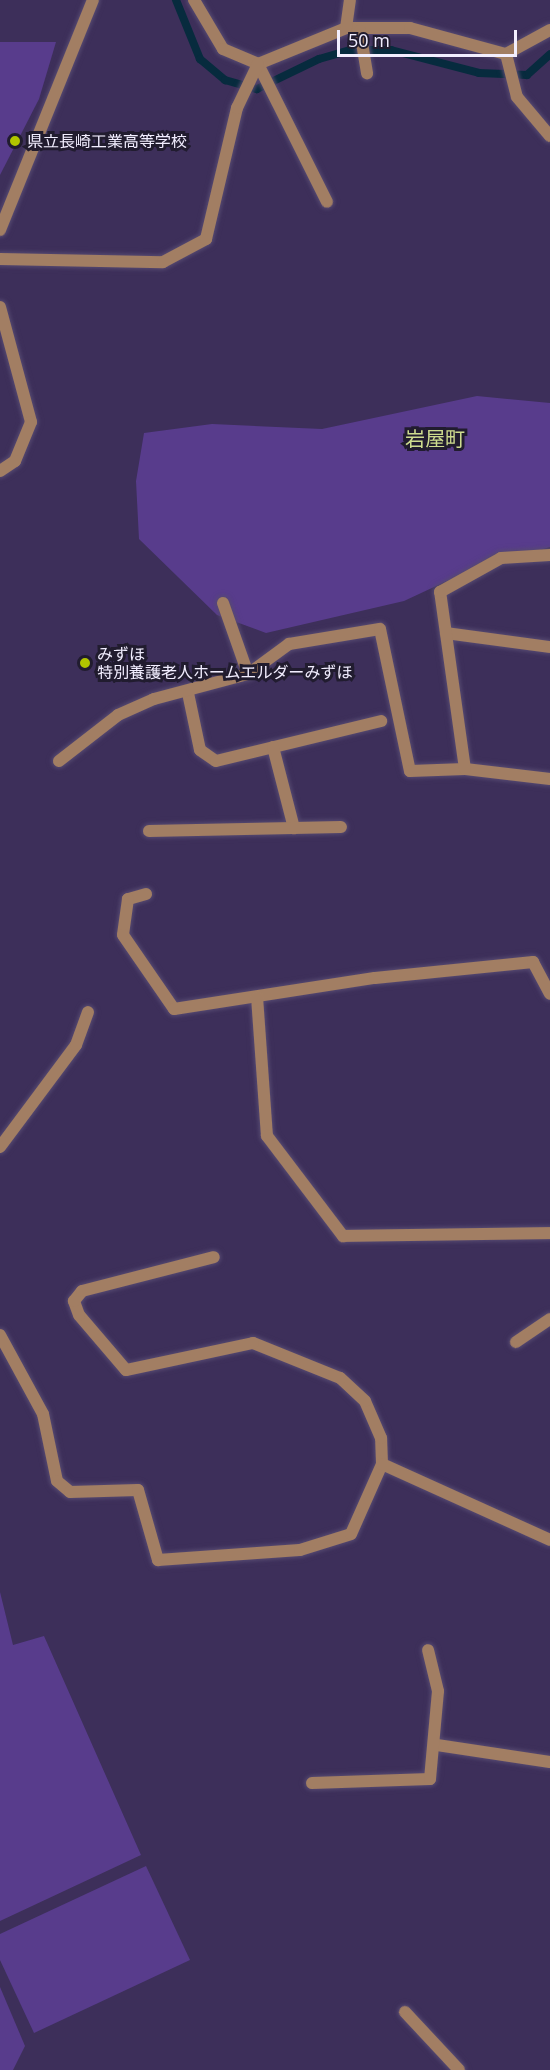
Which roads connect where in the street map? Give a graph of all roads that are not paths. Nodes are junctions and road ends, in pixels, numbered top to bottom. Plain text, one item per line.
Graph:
1 (93, 0) edge
2 (194, 0) edge
3 (350, 0) edge
4 (346, 28) junction
5 (550, 30) edge
6 (360, 31) junction
7 (506, 54) junction
8 (258, 64) junction
9 (367, 73) dead end
10 (550, 136) edge
11 (327, 202) dead end
12 (0, 230) edge
13 (0, 259) edge
14 (0, 307) edge
15 (0, 471) edge
16 (550, 555) edge
17 (223, 603) dead end
18 (446, 633) junction
19 (550, 647) edge
20 (248, 674) junction
21 (188, 693) junction
22 (381, 721) dead end
23 (273, 747) junction
24 (59, 761) dead end
25 (465, 769) junction
26 (550, 779) edge
27 (341, 827) dead end
28 (294, 828) junction
29 (149, 831) dead end
30 (146, 894) dead end
31 (533, 962) junction
32 (550, 969) edge
33 (550, 994) edge
34 (257, 998) junction
35 (88, 1012) dead end
36 (0, 1147) edge
37 (550, 1233) edge
38 (214, 1257) dead end
39 (550, 1319) edge
40 (0, 1335) edge
41 (516, 1342) dead end
42 (382, 1464) junction
43 (550, 1540) edge
44 (428, 1650) dead end
45 (437, 1745) junction
46 (550, 1762) edge
47 (312, 1783) dead end
48 (405, 2012) dead end
49 (459, 2070) edge

1 - 12 street
2 - 8 street
3 - 4 street
4 - 6 street
4 - 8 street
5 - 7 street
6 - 7 street
6 - 9 street
7 - 10 street
8 - 11 street
8 - 13 street
14 - 15 street
16 - 18 street
17 - 20 street
18 - 19 street
18 - 25 street
20 - 21 street
20 - 25 street
21 - 23 street
21 - 24 street
22 - 23 street
23 - 28 street
25 - 26 street
27 - 28 street
28 - 29 street
30 - 34 street
31 - 32 street
31 - 33 street
31 - 34 street
34 - 37 street
35 - 36 street
38 - 42 street
39 - 41 street
40 - 42 street
42 - 43 street
44 - 45 street
45 - 46 street
45 - 47 street
48 - 49 street

